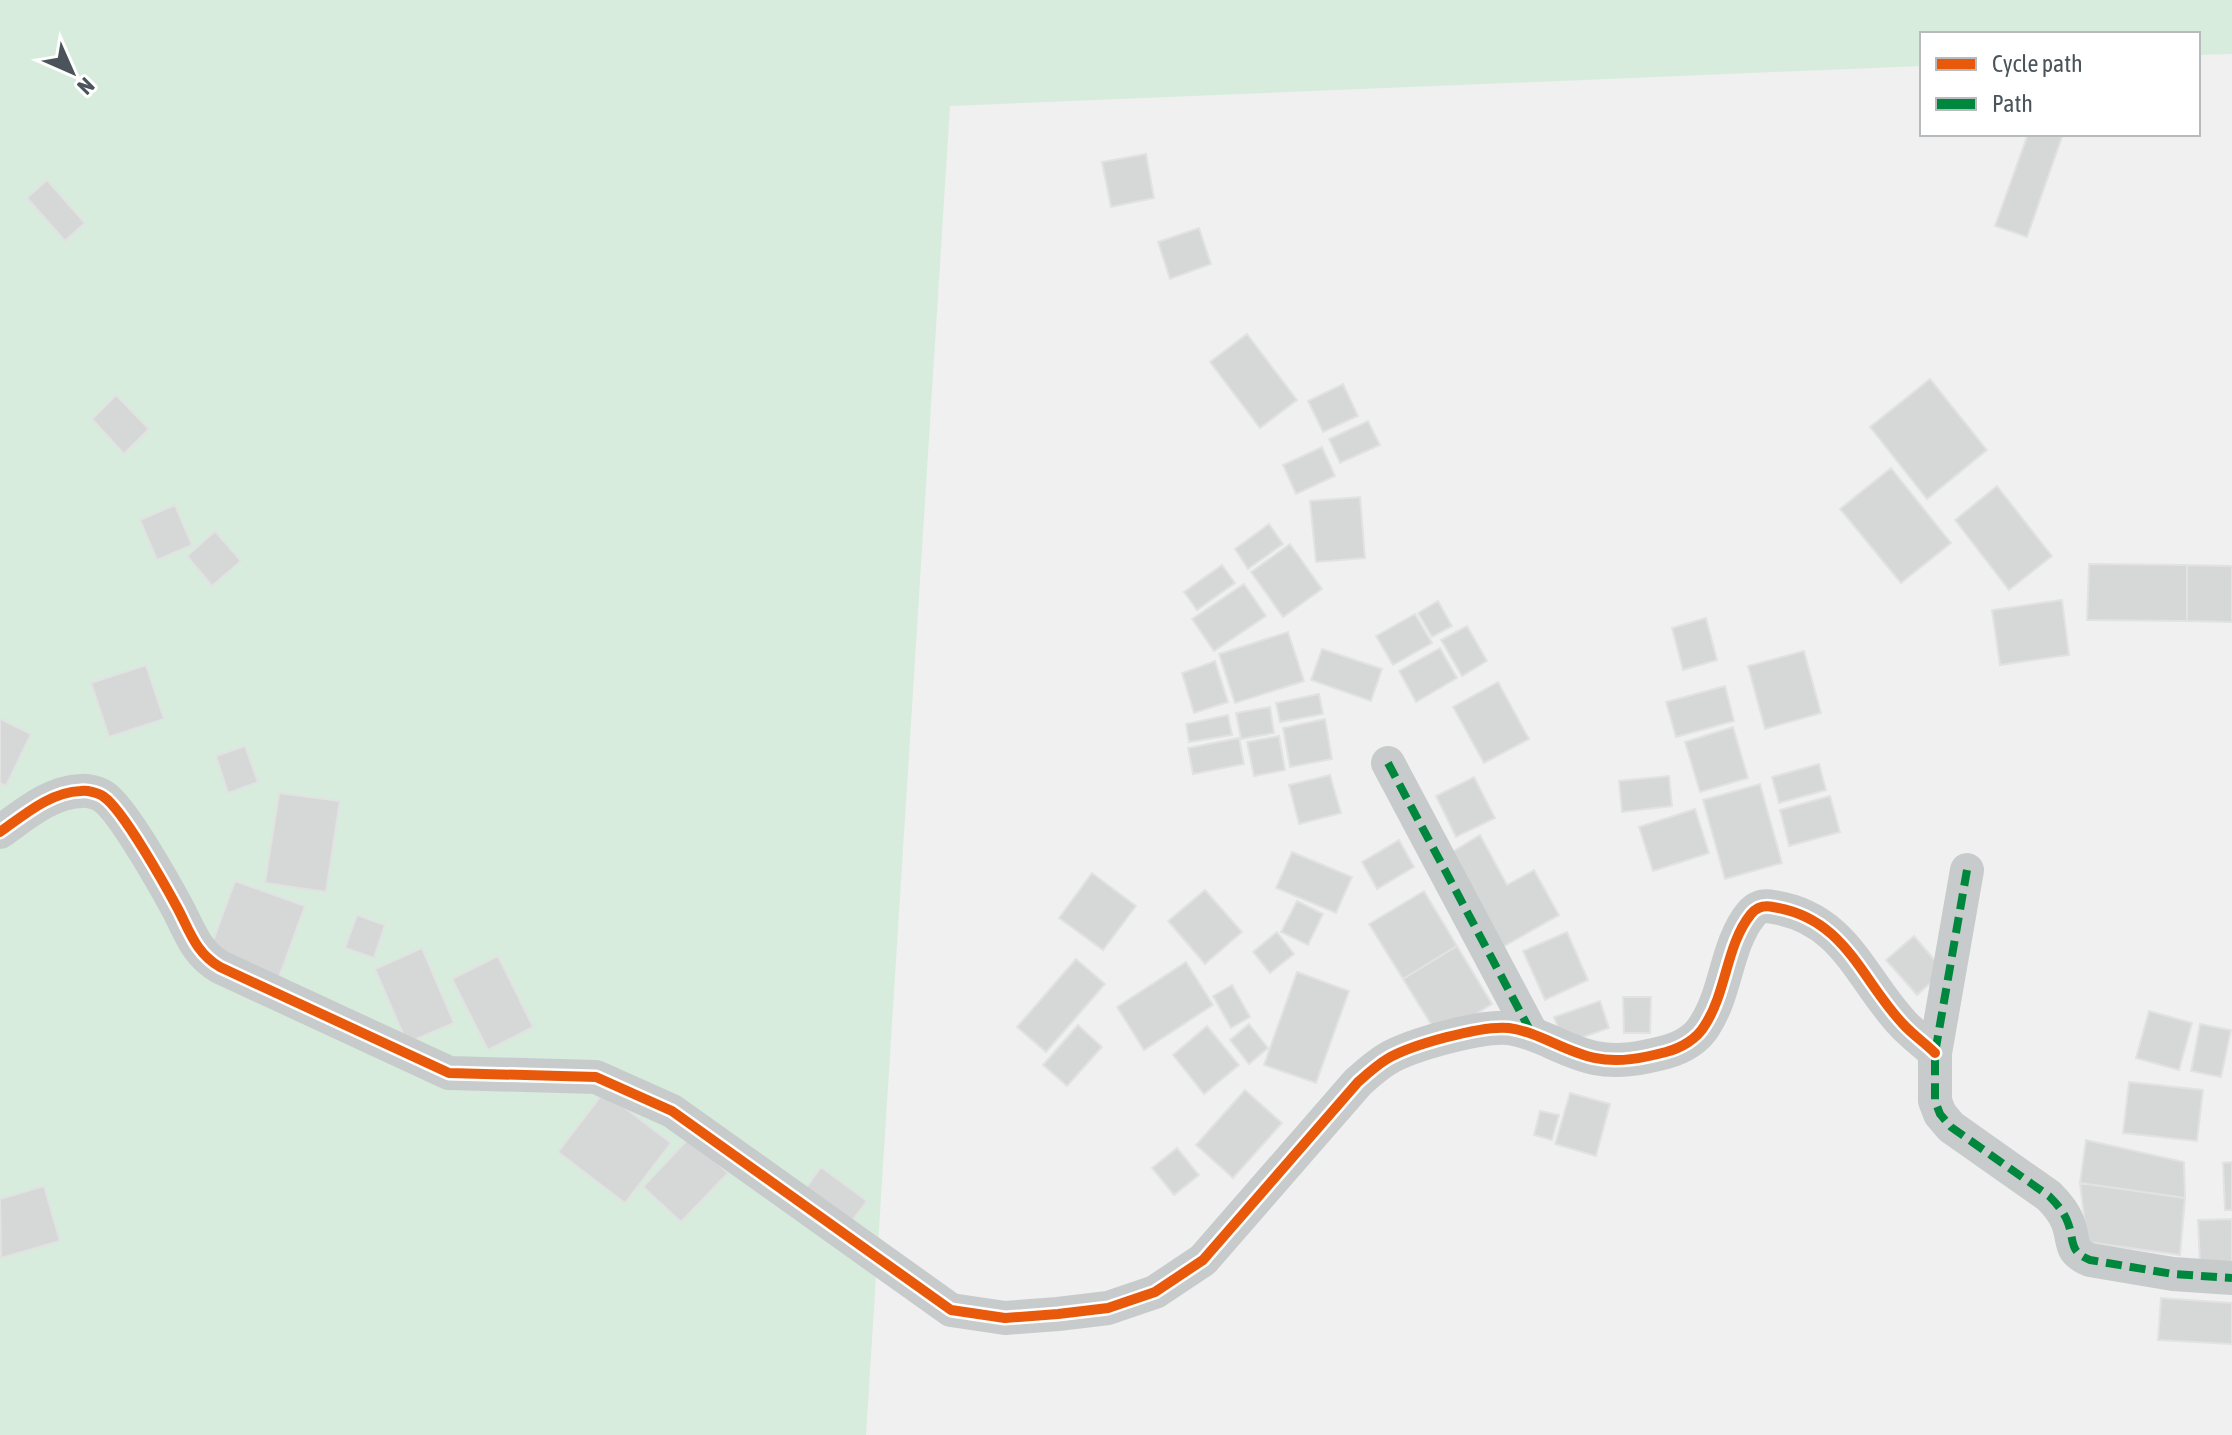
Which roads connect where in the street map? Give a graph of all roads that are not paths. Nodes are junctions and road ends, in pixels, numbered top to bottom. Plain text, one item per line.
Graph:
1 (1388, 763) dead end
2 (0, 832) edge
3 (1967, 870) dead end
4 (1532, 1034) junction
5 (1935, 1053) junction
6 (2232, 1278) edge

1 - 4 street
2 - 4 street
3 - 5 street
4 - 5 street
5 - 6 street

